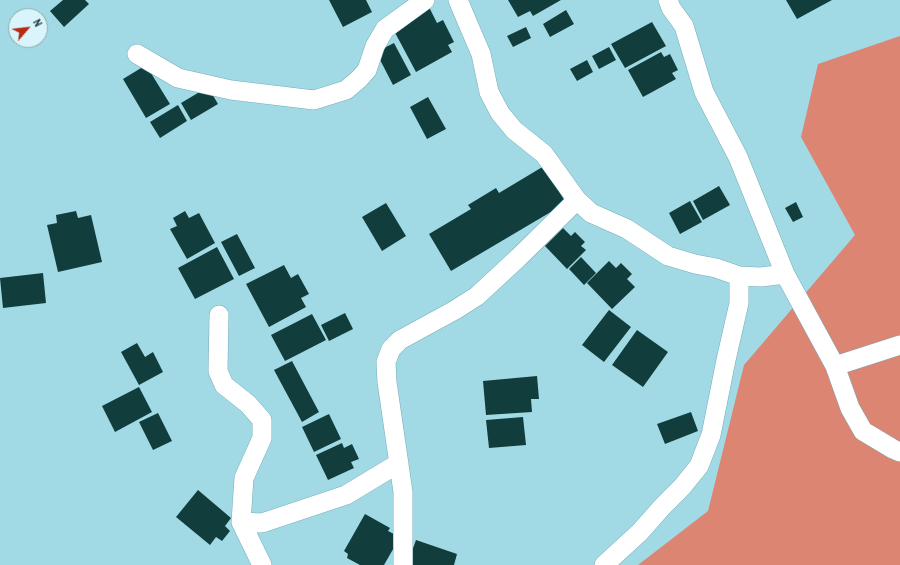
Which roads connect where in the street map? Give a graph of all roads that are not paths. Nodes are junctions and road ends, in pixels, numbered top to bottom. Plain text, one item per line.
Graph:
1 (425, 0) edge
2 (458, 0) edge
3 (668, 0) edge
4 (137, 54) dead end
5 (577, 200) junction
6 (785, 274) junction
7 (739, 276) junction
8 (219, 315) dead end
9 (900, 346) edge
10 (835, 366) junction
11 (900, 452) edge
12 (399, 463) junction
13 (241, 522) junction
14 (262, 565) edge
15 (403, 565) edge
16 (604, 565) edge

1 - 4 street
2 - 5 street
3 - 6 street
5 - 7 street
5 - 12 street
6 - 7 street
6 - 10 street
7 - 16 street
8 - 13 street
9 - 10 street
10 - 11 street
12 - 13 street
12 - 15 street
13 - 14 street

